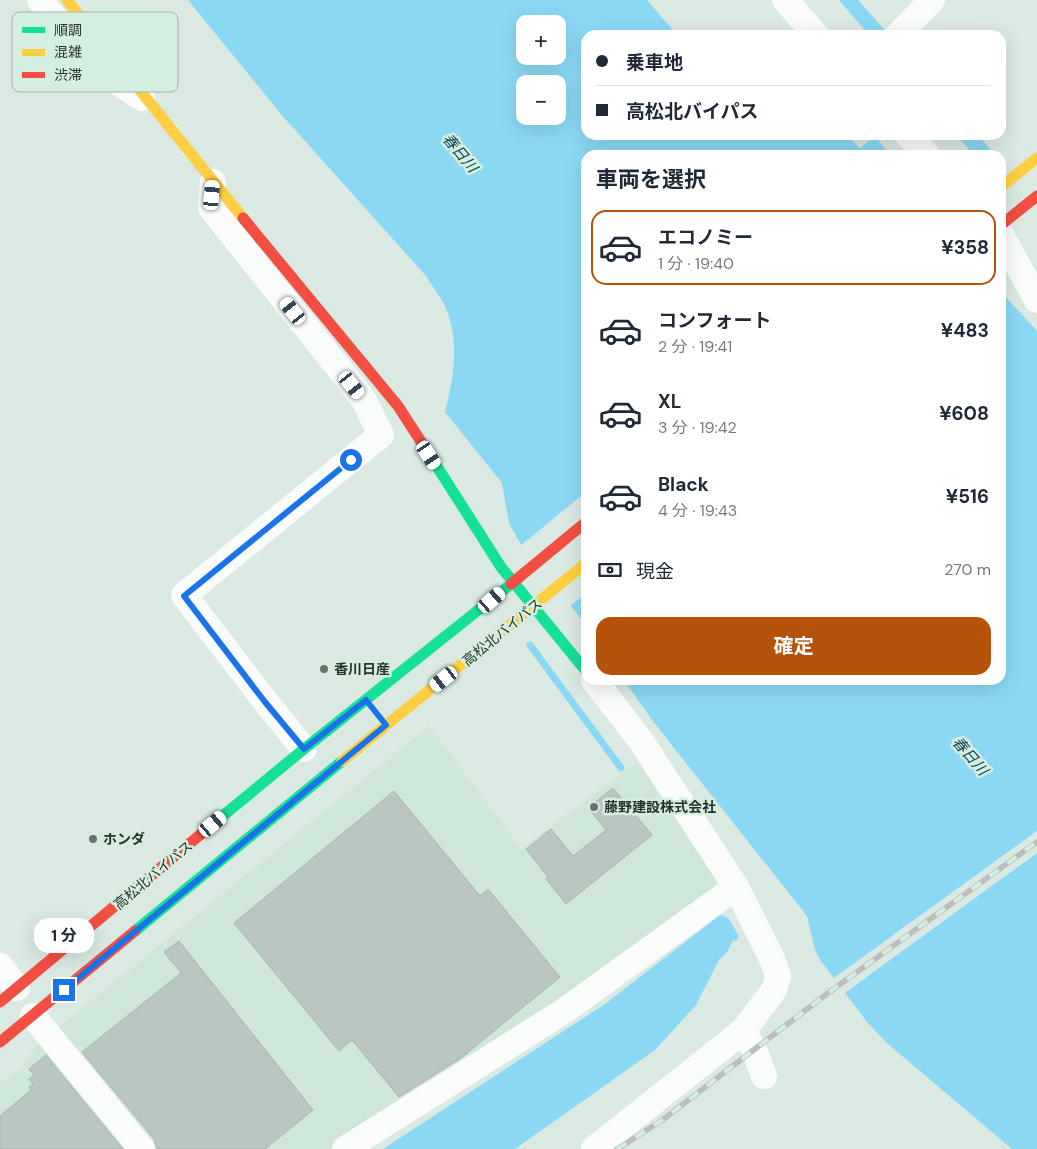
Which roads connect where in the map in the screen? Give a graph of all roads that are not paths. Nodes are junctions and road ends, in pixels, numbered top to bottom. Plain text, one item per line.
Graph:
1 (40, 0) edge
2 (66, 0) edge
3 (785, 0) edge
4 (932, 0) edge
5 (50, 12) edge
6 (75, 12) edge
7 (812, 30) edge
8 (903, 30) edge
9 (131, 92) edge
10 (138, 92) edge
11 (146, 102) junction
12 (913, 140) edge
13 (922, 150) edge
14 (1037, 158) edge
15 (213, 182) junction
16 (1006, 183) edge
17 (1036, 197) edge
18 (1006, 226) edge
19 (1037, 300) edge
20 (581, 526) edge
21 (581, 567) edge
22 (513, 581) junction
23 (534, 606) junction
24 (581, 664) edge
25 (598, 685) edge
26 (304, 749) junction
27 (736, 887) junction
28 (0, 966) edge
29 (9, 995) edge
30 (33, 1016) junction
31 (742, 1031) junction
32 (0, 1042) edge
33 (764, 1076) dead end
34 (142, 1149) edge
35 (346, 1149) edge
36 (594, 1149) edge

1 - 5 street
2 - 6 main road
3 - 7 street
4 - 8 street
9 - 11 street
10 - 11 main road
11 - 15 main road
12 - 13 street
14 - 16 main road
15 - 22 main road
15 - 26 street
17 - 18 main road
18 - 19 street
20 - 22 main road, 高松北バイパス
21 - 23 main road, 高松北バイパス
22 - 23 main road
22 - 26 main road, 高松北バイパス
23 - 24 main road
23 - 30 main road, 高松北バイパス
25 - 27 street
26 - 29 main road, 高松北バイパス
27 - 31 street
27 - 35 street
28 - 29 street
30 - 32 main road, 高松北バイパス
30 - 34 street
31 - 33 street
31 - 36 street

